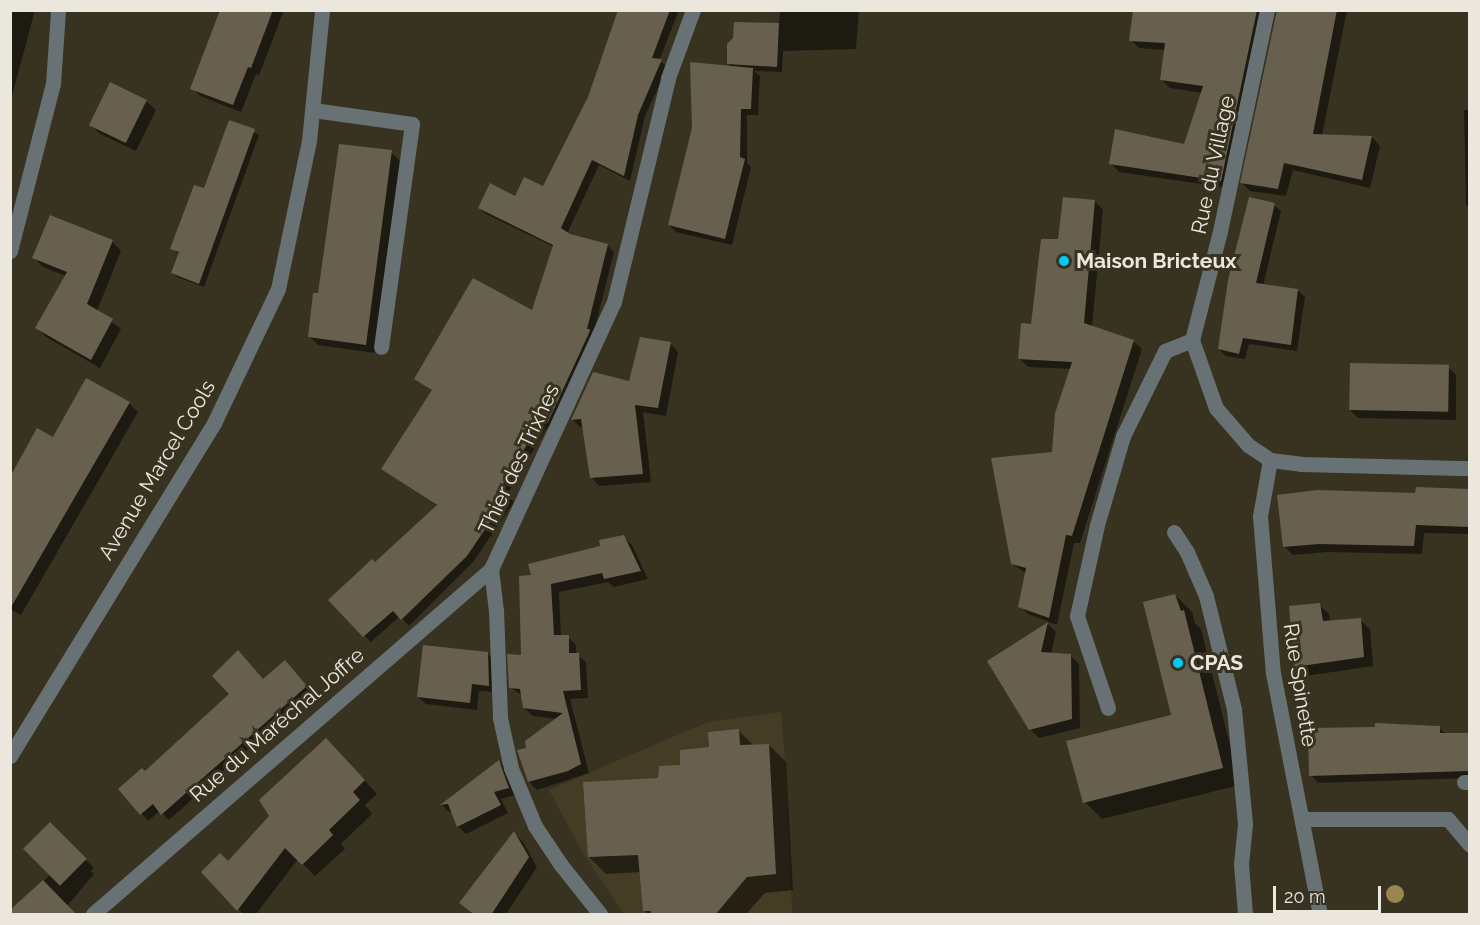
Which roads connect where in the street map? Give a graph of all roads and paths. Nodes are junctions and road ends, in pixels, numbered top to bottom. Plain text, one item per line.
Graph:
1 (58, 10) edge
2 (322, 10) edge
3 (693, 10) edge
4 (1267, 10) edge
5 (313, 110) junction
6 (10, 251) edge
7 (1192, 340) junction
8 (381, 347) dead end
9 (1270, 460) junction
10 (1470, 468) edge
11 (1174, 532) dead end
12 (491, 569) junction
13 (1108, 708) dead end
14 (10, 756) edge
15 (1302, 819) junction
16 (1231, 841) dead end
17 (1470, 845) edge
18 (1242, 884) junction
19 (1243, 912) edge
20 (93, 915) edge
21 (600, 915) edge
22 (1320, 915) edge

1 - 6 street
2 - 5 street, Avenue Marcel Cools
3 - 12 street, Thier des Trixhes
4 - 7 street, Rue du Village
5 - 8 street
5 - 14 street, Avenue Marcel Cools
7 - 9 street
7 - 13 street
9 - 10 street
9 - 15 street, Rue Spinette
11 - 18 street
12 - 20 street, Rue du Maréchal Joffre
12 - 21 street, Thier des Trixhes
15 - 17 street
15 - 22 street, Rue Spinette
16 - 18 street
18 - 19 street

